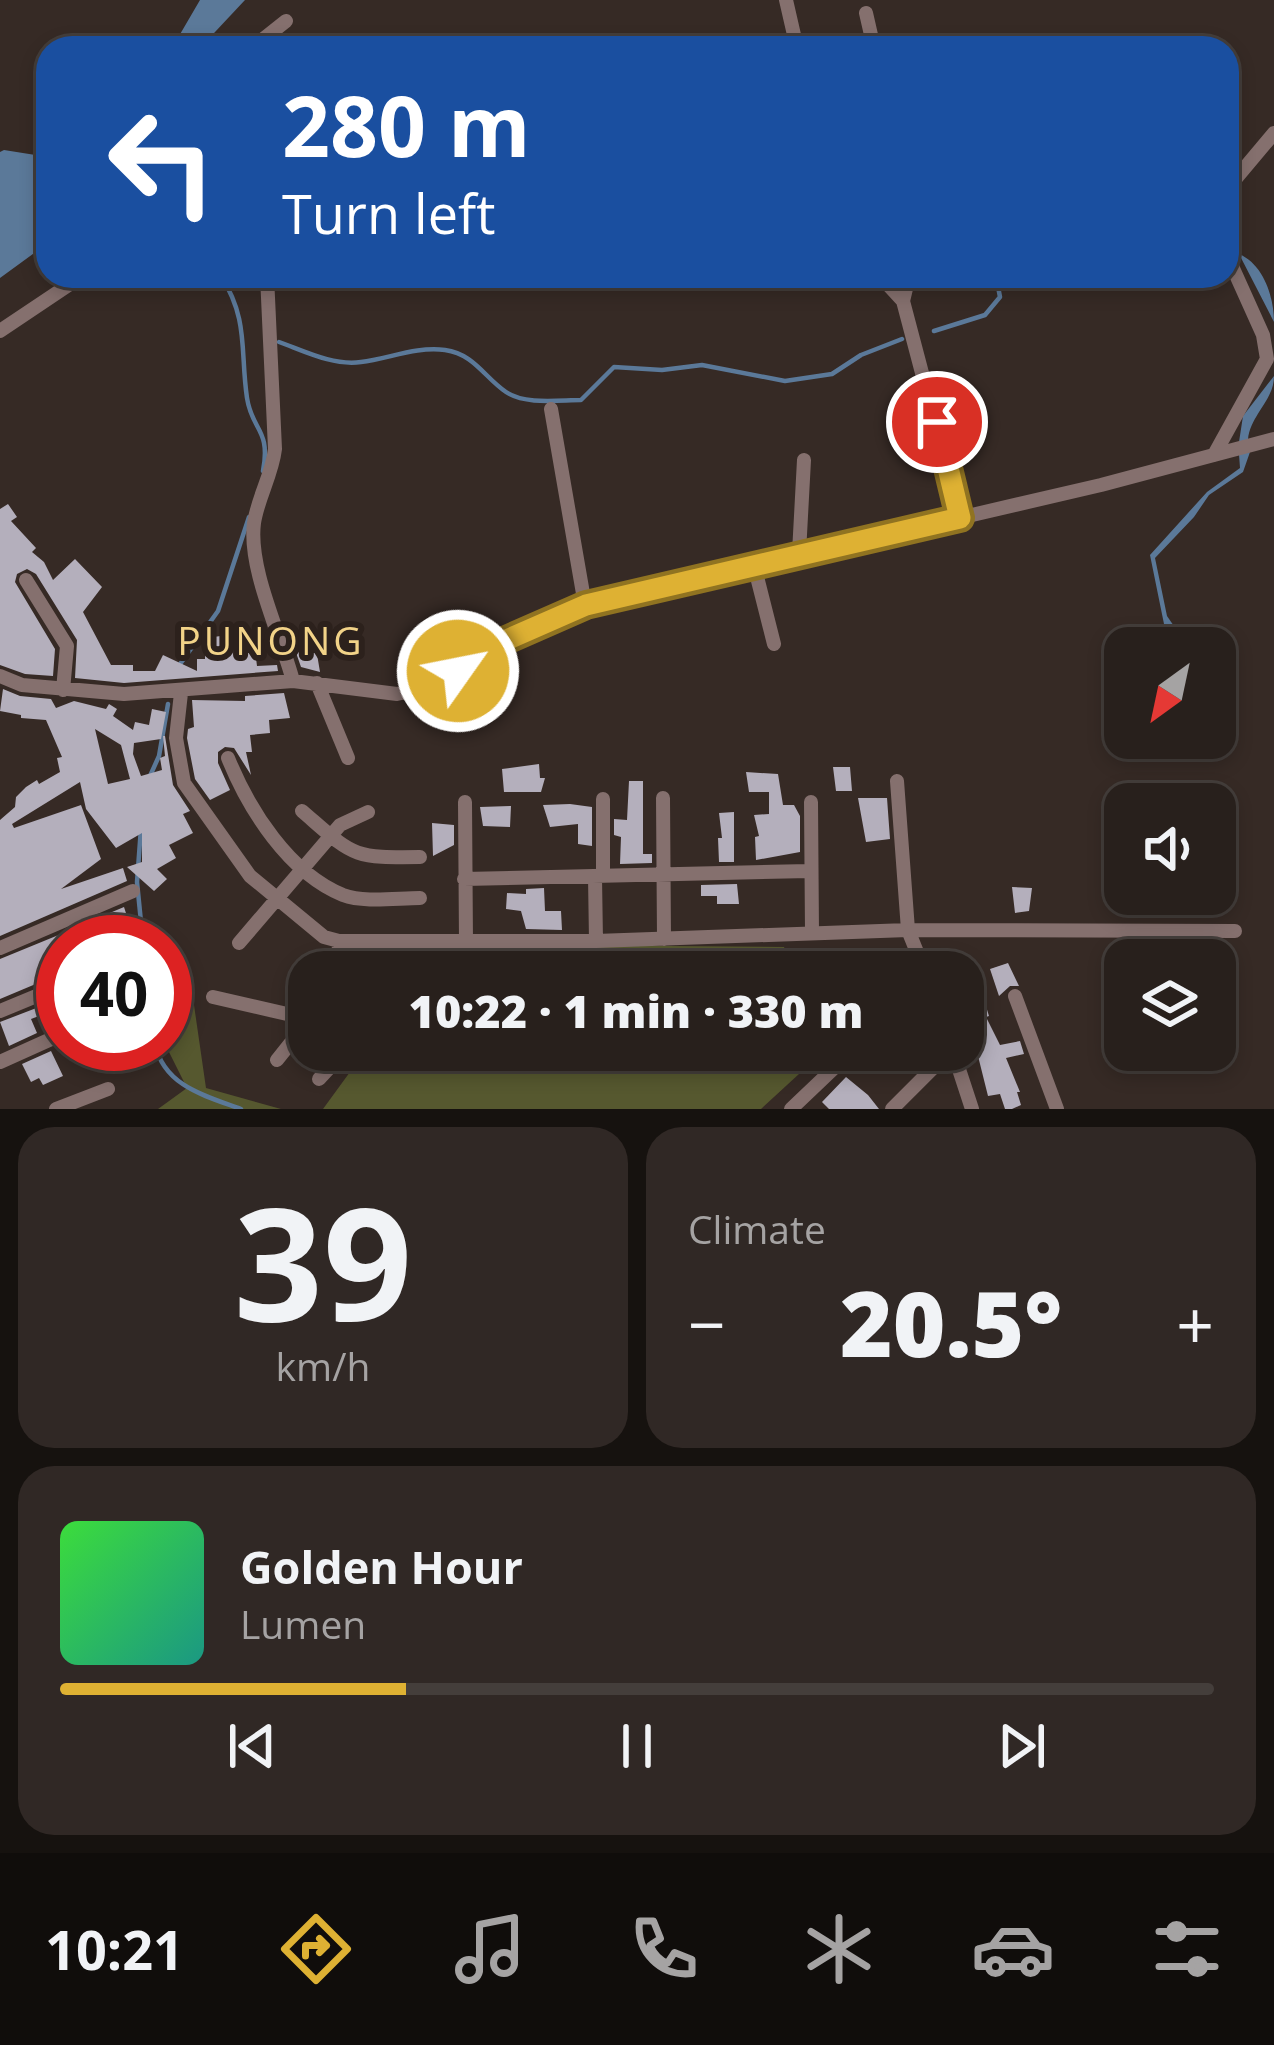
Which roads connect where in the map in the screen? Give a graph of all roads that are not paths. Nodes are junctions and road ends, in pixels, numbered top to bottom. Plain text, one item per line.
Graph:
1 (786, 0) edge
2 (866, 13) dead end
3 (286, 21) dead end
4 (267, 36) edge
5 (794, 36) edge
6 (871, 36) edge
7 (1274, 133) edge
8 (1239, 175) edge
9 (1239, 282) edge
10 (64, 288) edge
11 (268, 288) edge
12 (891, 288) edge
13 (906, 288) edge
14 (903, 301) junction
15 (0, 331) edge
16 (551, 409) dead end
17 (1274, 439) edge
18 (1214, 455) junction
19 (804, 460) dead end
20 (960, 518) junction
21 (800, 553) junction
22 (754, 565) junction
23 (26, 580) dead end
24 (586, 605) junction
25 (774, 644) dead end
26 (0, 676) edge
27 (293, 682) junction
28 (317, 683) junction
29 (63, 690) junction
30 (181, 693) junction
31 (228, 758) dead end
32 (348, 758) dead end
33 (897, 781) dead end
34 (663, 798) dead end
35 (603, 799) dead end
36 (465, 802) dead end
37 (811, 802) dead end
38 (302, 811) dead end
39 (368, 812) dead end
40 (330, 836) junction
41 (420, 856) dead end
42 (302, 868) junction
43 (809, 871) junction
44 (599, 876) junction
45 (664, 876) junction
46 (464, 879) junction
47 (133, 891) dead end
48 (274, 898) junction
49 (420, 898) dead end
50 (908, 930) junction
51 (1234, 931) dead end
52 (812, 933) junction
53 (664, 940) junction
54 (340, 941) junction
55 (596, 941) junction
56 (393, 942) junction
57 (239, 943) dead end
58 (466, 943) junction
59 (0, 948) edge
60 (339, 951) edge
61 (392, 951) edge
62 (916, 951) edge
63 (36, 996) edge
64 (1015, 996) dead end
65 (213, 997) dead end
66 (0, 1011) edge
67 (288, 1015) edge
68 (36, 1046) edge
69 (288, 1046) edge
70 (277, 1060) dead end
71 (0, 1062) edge
72 (326, 1071) edge
73 (831, 1071) edge
74 (930, 1071) edge
75 (959, 1071) edge
76 (319, 1079) dead end
77 (109, 1089) dead end
78 (56, 1109) edge
79 (791, 1109) edge
80 (892, 1109) edge
81 (972, 1109) edge
82 (1057, 1109) edge

1 - 5 street
2 - 6 street
3 - 4 street
7 - 8 street
9 - 18 street
10 - 15 street
11 - 27 street
12 - 14 street
13 - 14 street
14 - 20 street
16 - 24 street
17 - 18 street
18 - 20 street
19 - 21 street
20 - 21 street
21 - 22 street
22 - 24 street
22 - 25 street
23 - 29 street
24 - 28 street
26 - 29 street
27 - 28 street
27 - 30 street
28 - 32 street
29 - 30 street
30 - 48 street
31 - 42 street
33 - 50 street
34 - 45 street
35 - 44 street
36 - 46 street
37 - 43 street
38 - 40 street
39 - 40 street
40 - 41 street
40 - 42 street
42 - 48 street
42 - 49 street
43 - 45 street
43 - 52 street
44 - 45 street
44 - 46 street
44 - 55 street
45 - 53 street
46 - 58 street
47 - 59 street
48 - 54 street
48 - 57 street
50 - 51 street
50 - 52 street
50 - 62 street
52 - 53 street
53 - 55 street
54 - 56 street
54 - 60 street
55 - 58 street
56 - 58 street
56 - 61 street
63 - 66 street
64 - 82 street
65 - 67 street
68 - 71 street
69 - 70 street
72 - 76 street
73 - 79 street
74 - 80 street
75 - 81 street
77 - 78 street

